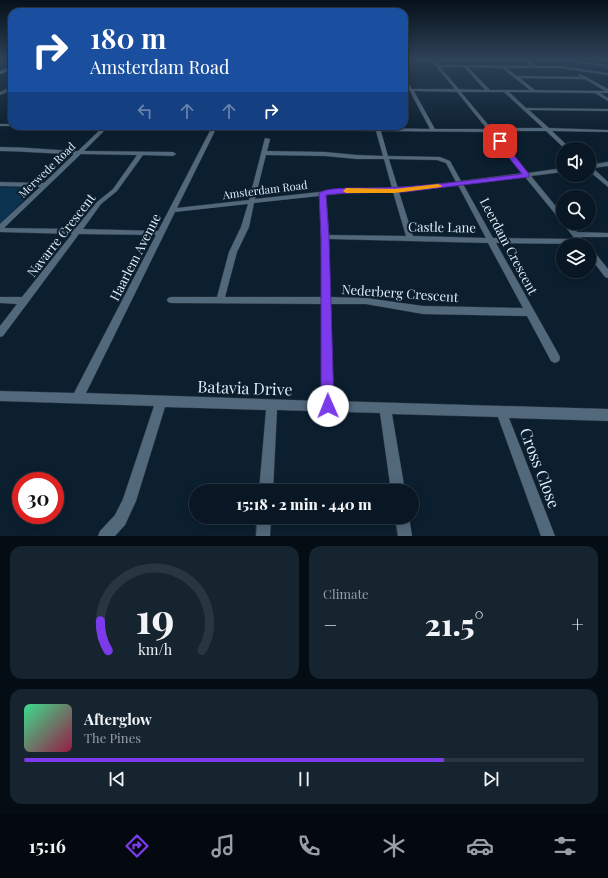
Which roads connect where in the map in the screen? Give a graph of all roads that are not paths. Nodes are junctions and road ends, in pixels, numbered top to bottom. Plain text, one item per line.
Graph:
1 (408, 84) edge
2 (453, 84) edge
3 (482, 84) edge
4 (525, 84) edge
5 (595, 84) edge
6 (411, 90) junction
7 (458, 90) junction
8 (489, 91) junction
9 (505, 91) junction
10 (534, 91) junction
11 (596, 92) junction
12 (608, 92) edge
13 (608, 100) edge
14 (525, 109) junction
15 (608, 110) edge
16 (408, 129) edge
17 (103, 130) edge
18 (213, 130) edge
19 (379, 130) edge
20 (433, 130) junction
21 (490, 130) junction
22 (548, 130) junction
23 (606, 131) edge
24 (608, 134) edge
25 (266, 139) dead end
26 (561, 142) edge
27 (0, 149) edge
28 (79, 153) junction
29 (263, 153) junction
30 (142, 154) junction
31 (173, 154) dead end
32 (386, 157) junction
33 (607, 165) edge
34 (596, 166) edge
35 (556, 171) edge
36 (596, 174) edge
37 (527, 175) junction
38 (461, 183) junction
39 (0, 184) edge
40 (45, 185) junction
41 (608, 185) edge
42 (395, 191) junction
43 (323, 193) junction
44 (252, 201) junction
45 (173, 210) junction
46 (556, 211) edge
47 (0, 229) edge
48 (572, 230) edge
49 (78, 231) junction
50 (162, 233) junction
51 (575, 234) junction
52 (608, 235) edge
53 (325, 237) junction
54 (578, 238) edge
55 (410, 239) junction
56 (492, 240) junction
57 (556, 243) edge
58 (596, 260) edge
59 (608, 275) edge
60 (0, 300) edge
61 (25, 300) junction
62 (171, 300) dead end
63 (220, 301) junction
64 (326, 301) junction
65 (530, 312) junction
66 (0, 333) edge
67 (555, 358) dead end
68 (0, 396) edge
69 (77, 399) junction
70 (161, 401) junction
71 (272, 405) junction
72 (328, 406) junction
73 (385, 408) junction
74 (501, 411) junction
75 (608, 414) edge
76 (266, 484) edge
77 (397, 484) edge
78 (264, 524) edge
79 (403, 524) edge
80 (105, 536) edge
81 (263, 536) edge
82 (405, 536) edge
83 (548, 536) edge

1 - 6 street
2 - 7 street
3 - 8 street
4 - 10 street
5 - 12 street
6 - 7 street
6 - 20 street
7 - 8 street
7 - 21 street
8 - 9 street
9 - 10 street
9 - 14 street
10 - 11 street
11 - 12 street
11 - 13 street
14 - 15 street
14 - 22 street
16 - 20 street
17 - 28 street, Merwede Road
18 - 45 street, Haarlem Avenue
19 - 32 street
20 - 21 street
21 - 22 street
21 - 37 street
22 - 23 street
22 - 26 street
23 - 24 street
25 - 29 street
27 - 28 street
28 - 30 street
28 - 40 street, Merwede Road
29 - 32 street, Leerdam Crescent
29 - 44 street
30 - 31 street
30 - 49 street, Navarre Crescent
32 - 38 street, Leerdam Crescent
32 - 42 street
33 - 34 street
35 - 37 street, Amsterdam Road
36 - 41 street
37 - 38 street, Amsterdam Road
37 - 46 street
38 - 42 street, Amsterdam Road
38 - 56 street, Leerdam Crescent
39 - 40 street
40 - 47 street, Merwede Road
42 - 43 street, Amsterdam Road
42 - 55 street
43 - 44 street, Amsterdam Road
43 - 53 street
44 - 45 street, Amsterdam Road
44 - 63 street
45 - 50 street, Haarlem Avenue
47 - 49 street
48 - 51 street
49 - 50 street
49 - 61 street, Navarre Crescent
50 - 69 street, Haarlem Avenue
51 - 52 street
51 - 54 street
53 - 55 street, Castle Lane
53 - 64 street
55 - 56 street, Castle Lane
56 - 57 street, Castle Lane
56 - 65 street, Leerdam Crescent
58 - 59 street
60 - 61 street
61 - 66 street, Navarre Crescent
62 - 63 street, Nederberg Crescent
63 - 64 street, Nederberg Crescent
64 - 65 street, Nederberg Crescent
64 - 72 street
65 - 67 street, Leerdam Crescent
68 - 69 street, Batavia Drive
69 - 70 street, Batavia Drive
70 - 71 street, Batavia Drive
70 - 80 street
71 - 72 street, Batavia Drive
71 - 76 street
72 - 73 street, Batavia Drive
73 - 74 street, Batavia Drive
73 - 77 street
74 - 75 street, Batavia Drive
74 - 83 street, Cross Close
78 - 81 street
79 - 82 street

